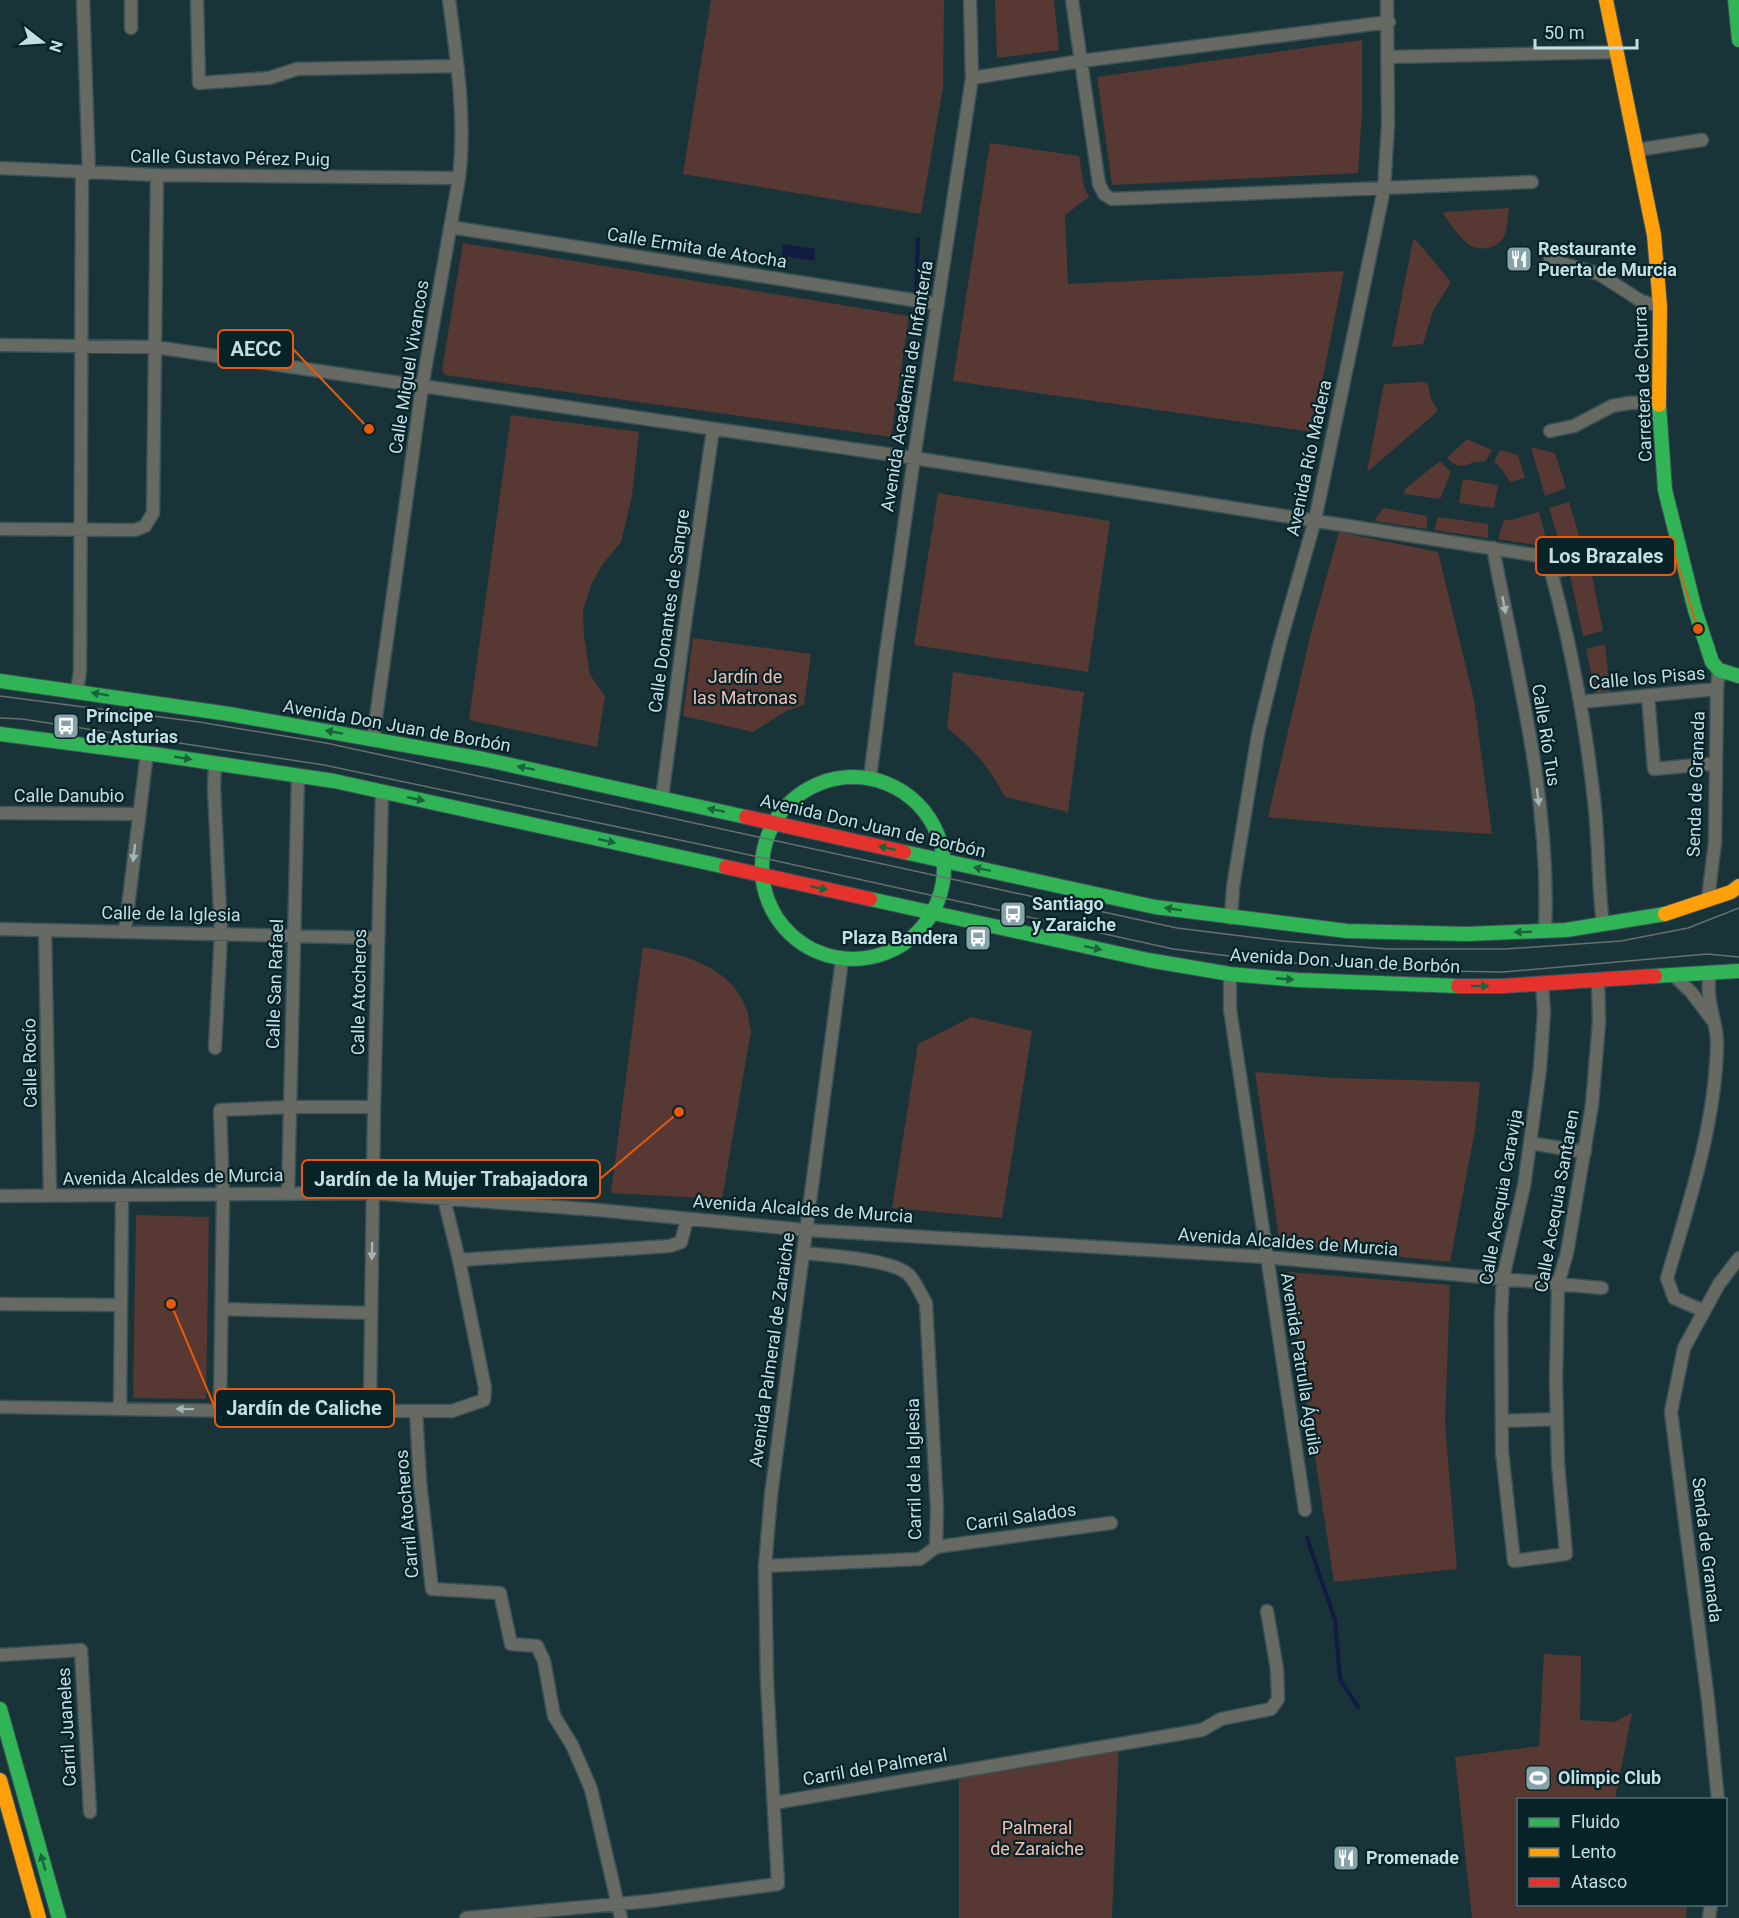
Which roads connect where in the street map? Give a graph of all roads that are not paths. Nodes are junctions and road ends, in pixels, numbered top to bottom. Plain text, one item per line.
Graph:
1 (83, 0) edge
2 (131, 0) edge
3 (197, 0) edge
4 (448, 0) edge
5 (970, 0) edge
6 (1072, 0) edge
7 (1387, 0) edge
8 (1606, 0) edge
9 (1735, 0) edge
10 (1389, 22) junction
11 (131, 28) dead end
12 (1739, 40) edge
13 (1616, 52) junction
14 (1389, 57) junction
15 (1081, 61) junction
16 (458, 66) junction
17 (972, 78) junction
18 (1702, 140) dead end
19 (1636, 150) junction
20 (0, 168) edge
21 (86, 173) junction
22 (157, 176) junction
23 (459, 178) junction
24 (1532, 182) dead end
25 (1384, 189) junction
26 (450, 227) junction
27 (1550, 260) dead end
28 (938, 304) junction
29 (1660, 306) junction
30 (0, 345) edge
31 (82, 346) junction
32 (155, 347) junction
33 (423, 387) junction
34 (1659, 402) junction
35 (714, 429) junction
36 (1550, 431) dead end
37 (914, 458) junction
38 (1315, 520) junction
39 (0, 529) edge
40 (81, 529) junction
41 (1679, 546) junction
42 (1493, 548) junction
43 (1551, 572) junction
44 (1719, 670) junction
45 (1739, 676) edge
46 (0, 681) edge
47 (1717, 689) junction
48 (77, 691) junction
49 (1648, 696) junction
50 (1580, 702) junction
51 (0, 734) edge
52 (373, 739) junction
53 (147, 753) junction
54 (215, 763) junction
55 (1716, 764) junction
56 (298, 775) junction
57 (870, 778) junction
58 (382, 792) junction
59 (662, 798) junction
60 (0, 813) edge
61 (138, 814) junction
62 (773, 823) junction
63 (944, 861) junction
64 (761, 876) junction
65 (1739, 886) edge
66 (1708, 899) junction
67 (933, 912) junction
68 (1230, 918) junction
69 (1603, 924) junction
70 (0, 929) edge
71 (45, 930) junction
72 (125, 931) junction
73 (1545, 931) junction
74 (221, 933) junction
75 (295, 935) junction
76 (378, 938) junction
77 (842, 960) junction
78 (1739, 971) edge
79 (1230, 974) junction
80 (1672, 974) junction
81 (1710, 974) junction
82 (1598, 980) junction
83 (1542, 984) junction
84 (1717, 1027) junction
85 (215, 1048) dead end
86 (290, 1107) junction
87 (374, 1107) junction
88 (1530, 1143) junction
89 (1585, 1152) junction
90 (372, 1193) junction
91 (223, 1194) junction
92 (288, 1194) junction
93 (122, 1195) junction
94 (0, 1196) edge
95 (50, 1196) junction
96 (444, 1199) junction
97 (687, 1219) junction
98 (806, 1230) junction
99 (803, 1253) junction
100 (1266, 1257) junction
101 (1739, 1258) edge
102 (459, 1260) junction
103 (1503, 1278) junction
104 (1558, 1284) junction
105 (1602, 1288) dead end
106 (0, 1304) edge
107 (121, 1305) junction
108 (221, 1309) junction
109 (1704, 1311) junction
110 (371, 1313) junction
111 (0, 1407) edge
112 (120, 1408) junction
113 (220, 1410) junction
114 (391, 1411) dead end
115 (416, 1411) junction
116 (1557, 1419) junction
117 (1502, 1421) junction
118 (1305, 1510) dead end
119 (1111, 1523) dead end
120 (936, 1547) junction
121 (1514, 1561) joint
122 (765, 1566) junction
123 (1267, 1611) dead end
124 (0, 1655) edge
125 (0, 1709) edge
126 (0, 1780) edge
127 (1718, 1798) edge
128 (774, 1803) junction
129 (90, 1812) dead end
130 (618, 1904) junction
131 (39, 1918) edge
132 (59, 1918) edge
133 (466, 1918) edge
134 (621, 1918) edge

1 - 21 street
2 - 11 street
3 - 16 street
4 - 16 street, Calle Miguel Vivancos
5 - 17 street, Avenida Academia de Infantería
6 - 15 street
7 - 10 street, Avenida Río Madera
8 - 13 main road, Carretera de Churra
9 - 12 main road
10 - 14 street, Avenida Río Madera
10 - 15 street
13 - 14 street
13 - 19 main road, Carretera de Churra
14 - 25 street, Avenida Río Madera
15 - 17 street
15 - 25 street
16 - 23 street, Calle Miguel Vivancos
17 - 28 street, Avenida Academia de Infantería
18 - 19 street
19 - 29 main road, Carretera de Churra
20 - 21 street, Calle Gustavo Pérez Puig
21 - 22 street, Calle Gustavo Pérez Puig
21 - 31 street
22 - 23 street, Calle Gustavo Pérez Puig
22 - 32 street
23 - 26 street, Calle Miguel Vivancos
24 - 25 street
25 - 38 street, Avenida Río Madera
26 - 28 street, Calle Ermita de Atocha
26 - 33 street, Calle Miguel Vivancos
27 - 29 street
28 - 37 street, Avenida Academia de Infantería
29 - 34 main road, Carretera de Churra
30 - 31 street
31 - 32 street
31 - 40 street
32 - 33 street
32 - 40 street
33 - 35 street
33 - 52 street, Calle Miguel Vivancos
34 - 36 street
34 - 41 main road, Carretera de Churra
35 - 37 street
35 - 59 street, Calle Donantes de Sangre
37 - 38 street
37 - 57 street, Avenida Academia de Infantería
38 - 42 street
38 - 68 street, Avenida Río Madera
39 - 40 street
40 - 48 street
41 - 43 street
41 - 44 main road, Carretera de Churra
42 - 43 street
42 -> 73 street, Calle Río Tus
43 - 50 street
44 - 45 main road
44 - 47 street, Senda de Granada
46 - 48 main road, Avenida Don Juan de Borbón
47 - 49 street, Calle los Pisas
47 - 55 street, Senda de Granada
52 -> 48 main road, Avenida Don Juan de Borbón
49 - 50 street, Calle los Pisas
49 - 55 street
50 - 69 street
51 - 53 main road, Avenida Don Juan de Borbón
59 -> 52 main road, Avenida Don Juan de Borbón
53 -> 54 main road, Avenida Don Juan de Borbón
53 - 61 street
54 - 56 main road, Avenida Don Juan de Borbón
54 - 74 street
55 - 66 street, Senda de Granada
56 - 58 main road, Avenida Don Juan de Borbón
56 - 75 street, Calle San Rafael
57 - 62 main road
57 - 63 main road
58 -> 64 main road, Avenida Don Juan de Borbón
58 - 76 street, Calle Atocheros
62 -> 59 main road, Avenida Don Juan de Borbón
60 - 61 street, Calle Danubio
61 -> 72 street
63 -> 62 main road, Avenida Don Juan de Borbón
62 - 64 main road
63 - 67 main road
68 -> 63 main road, Avenida Don Juan de Borbón
64 -> 67 main road, Avenida Don Juan de Borbón
64 - 77 main road
65 - 66 main road, Avenida Don Juan de Borbón
66 - 69 main road, Avenida Don Juan de Borbón
67 - 77 main road
67 -> 79 main road, Avenida Don Juan de Borbón
73 -> 68 main road, Avenida Don Juan de Borbón
69 - 73 main road, Avenida Don Juan de Borbón
70 - 71 street, Calle de la Iglesia
71 - 72 street, Calle de la Iglesia
71 - 95 street, Calle Rocío
72 - 74 street, Calle de la Iglesia
74 - 75 street, Calle de la Iglesia
74 - 85 street
75 - 76 street, Calle de la Iglesia
75 - 86 street, Calle San Rafael
76 - 87 street, Calle Atocheros
77 - 98 street, Avenida Palmeral de Zaraiche
78 - 81 main road, Avenida Don Juan de Borbón
79 -> 83 main road, Avenida Don Juan de Borbón
79 - 100 street, Avenida Patrulla Águila
80 - 81 main road, Avenida Don Juan de Borbón
80 - 82 main road, Avenida Don Juan de Borbón
80 - 84 street
81 - 84 street
82 - 83 main road, Avenida Don Juan de Borbón
82 - 89 street, Calle Acequia Santaren
83 - 88 street, Calle Acequia Caravija
84 - 109 street
86 - 87 street
86 - 91 street
86 - 92 street, Calle San Rafael
87 - 90 street, Calle Atocheros
88 - 89 street
88 - 103 street, Calle Acequia Caravija
89 - 104 street, Calle Acequia Santaren
90 - 92 street, Avenida Alcaldes de Murcia
90 - 96 street, Avenida Alcaldes de Murcia
90 -> 110 street, Calle Atocheros
91 - 92 street, Avenida Alcaldes de Murcia
91 - 93 street, Avenida Alcaldes de Murcia
91 - 108 street
93 - 95 street, Avenida Alcaldes de Murcia
93 - 107 street
94 - 95 street, Avenida Alcaldes de Murcia
96 - 97 street, Avenida Alcaldes de Murcia
96 - 102 street
97 - 98 street, Avenida Alcaldes de Murcia
97 - 102 street
98 - 99 street, Avenida Palmeral de Zaraiche
98 - 100 street, Avenida Alcaldes de Murcia
99 - 120 street, Carril de la Iglesia
99 - 122 street, Avenida Palmeral de Zaraiche
100 - 103 street, Avenida Alcaldes de Murcia
100 - 118 street, Avenida Patrulla Águila
101 - 109 street, Senda de Granada
102 - 115 street
103 - 104 street, Avenida Alcaldes de Murcia
103 - 117 street, Calle Acequia Caravija
104 - 105 street, Avenida Alcaldes de Murcia
104 - 116 street, Calle Acequia Santaren
106 - 107 street
107 - 112 street
108 - 110 street
108 - 113 street
109 - 127 street, Senda de Granada
110 - 113 street, Calle Atocheros
111 - 112 street
113 -> 112 street
114 - 115 street
115 - 130 street, Carril Atocheros
116 - 117 street
116 - 121 street, Calle Acequia Santaren
117 - 121 street, Calle Acequia Caravija
119 - 120 street, Carril Salados
120 - 122 street, Carril de la Iglesia
122 - 128 street
123 - 128 street, Carril del Palmeral
124 - 129 street, Carril Juaneles
132 -> 125 main road
126 - 131 main road
128 - 130 street
130 - 133 street
130 - 134 street

